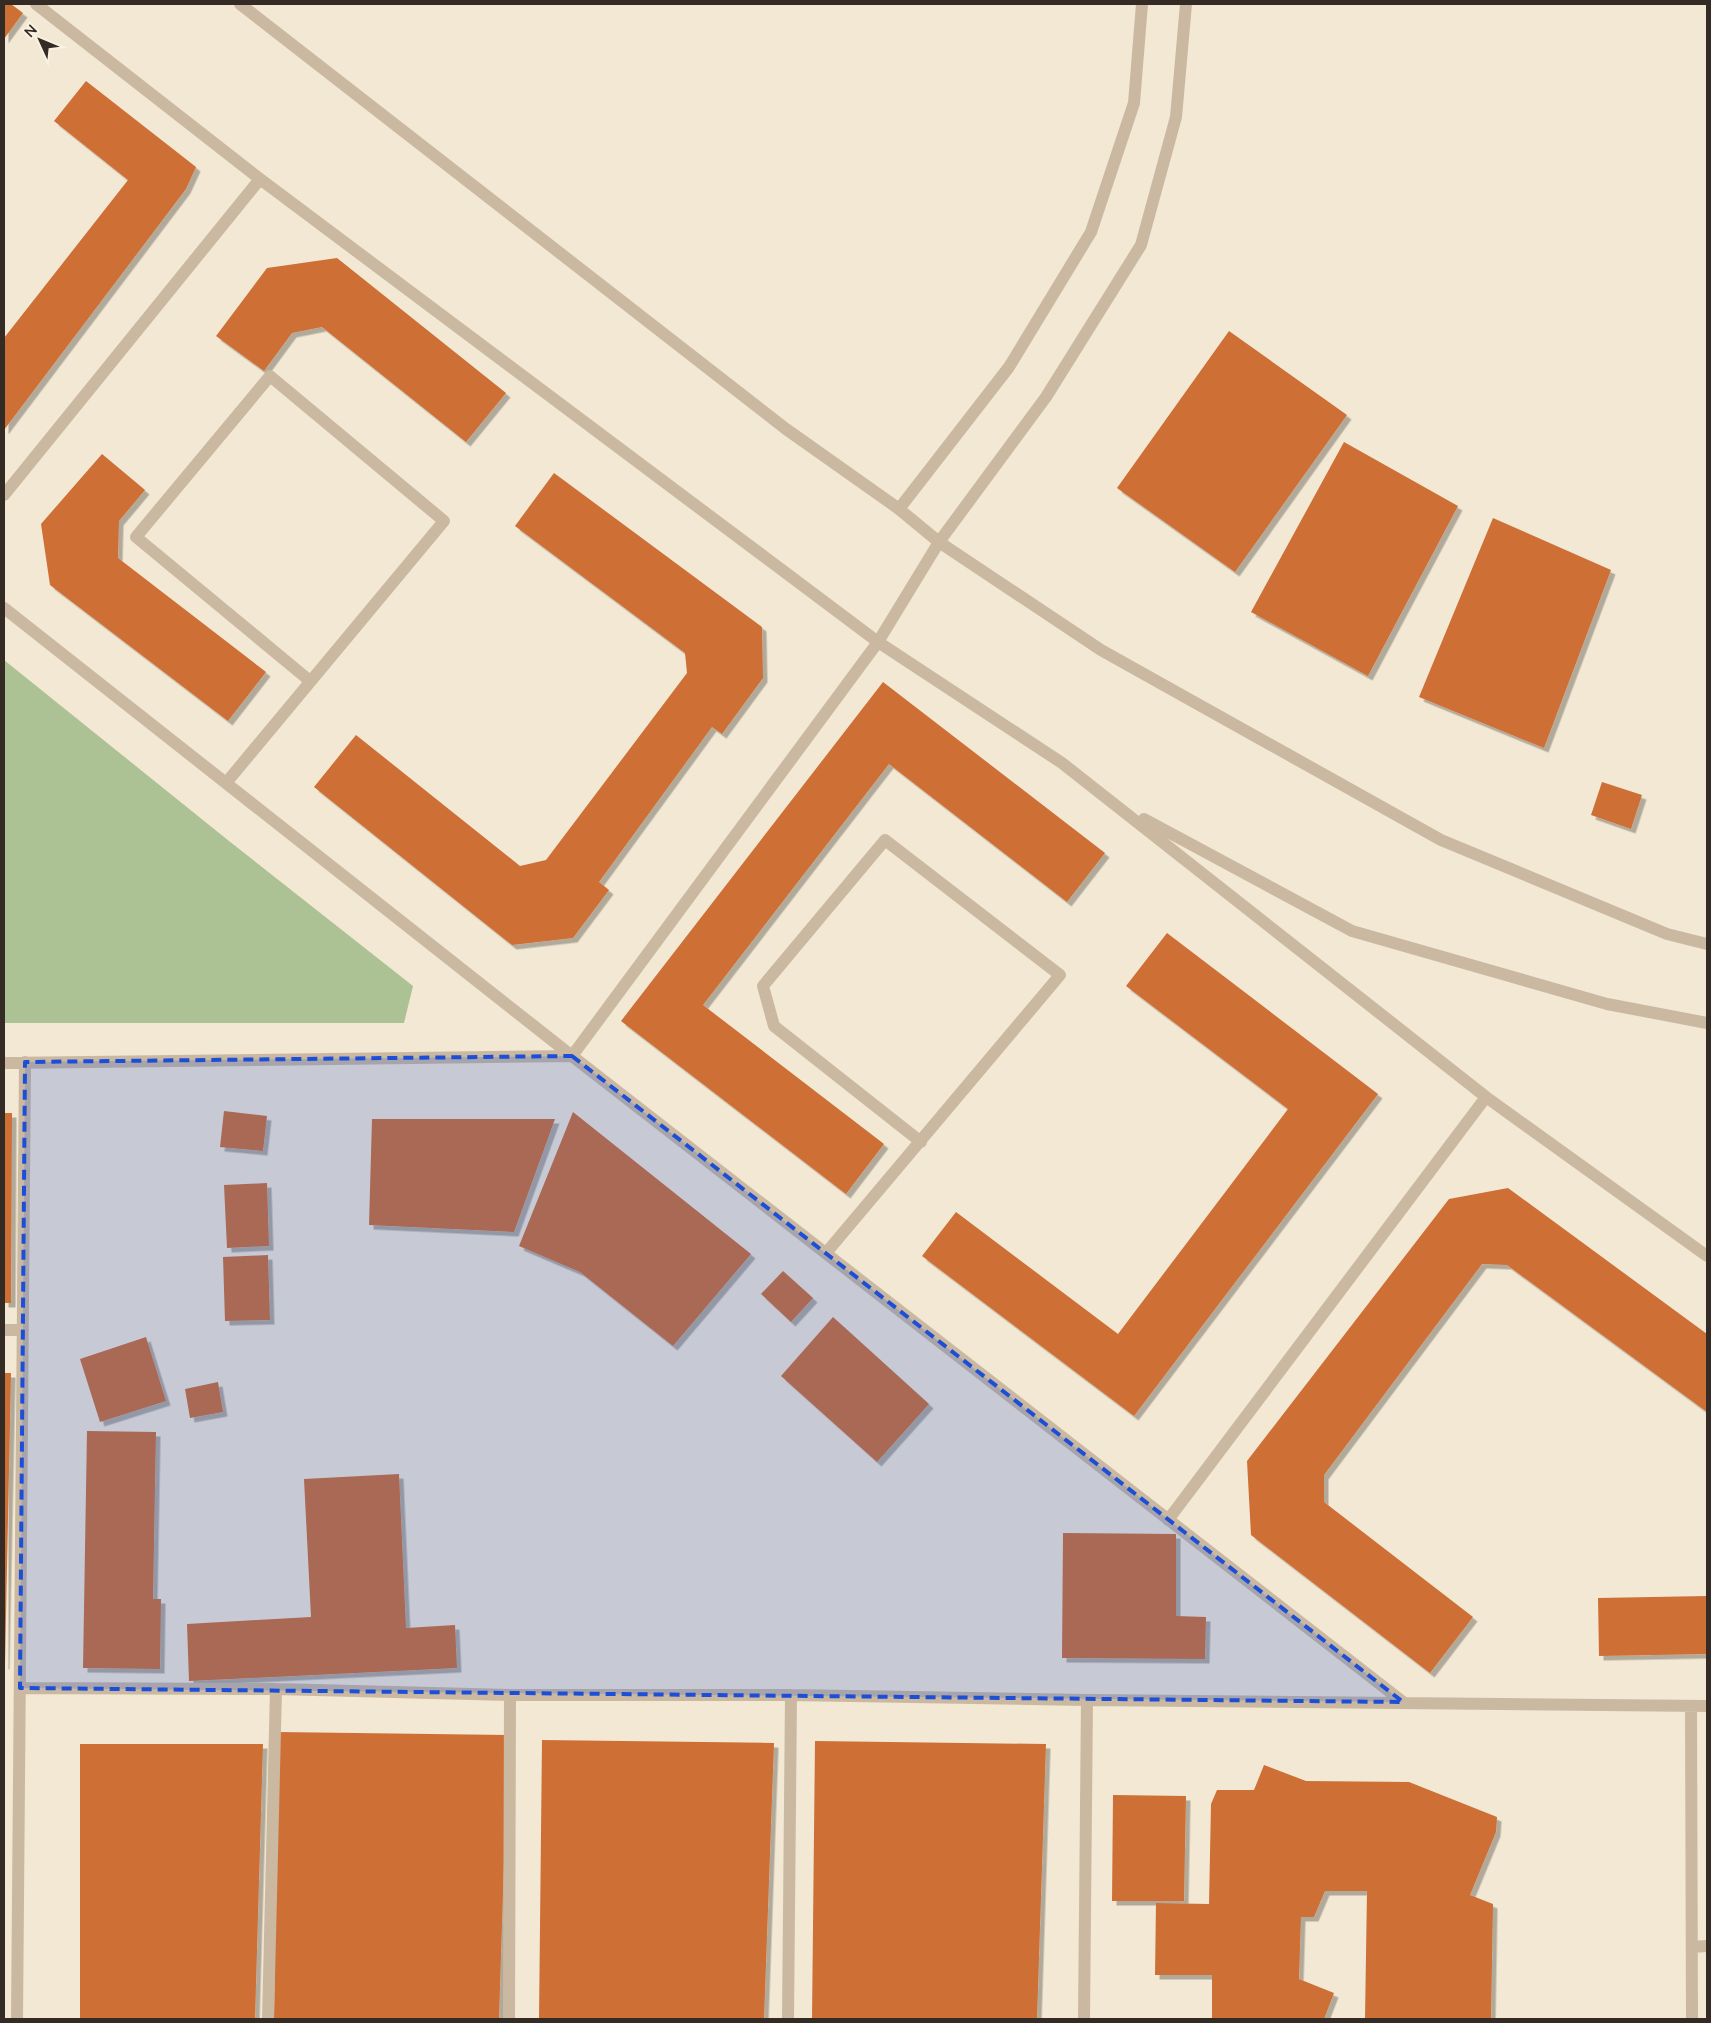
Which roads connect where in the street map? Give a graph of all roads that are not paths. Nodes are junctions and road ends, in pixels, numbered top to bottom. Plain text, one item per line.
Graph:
1 (36, 4) edge
2 (240, 4) edge
3 (1142, 4) edge
4 (1186, 4) edge
5 (260, 179) junction
6 (4, 495) edge
7 (899, 509) junction
8 (939, 542) junction
9 (4, 608) edge
10 (878, 642) junction
11 (310, 681) junction
12 (226, 783) junction
13 (1116, 804) junction
14 (1707, 944) edge
15 (1707, 1023) edge
16 (572, 1056) junction
17 (4, 1062) edge
18 (25, 1062) junction
19 (1486, 1097) junction
20 (921, 1142) junction
21 (826, 1253) junction
22 (1707, 1256) edge
23 (4, 1330) edge
24 (23, 1330) junction
25 (1168, 1520) junction
26 (20, 1688) junction
27 (276, 1689) junction
28 (510, 1695) junction
29 (791, 1695) junction
30 (1087, 1700) junction
31 (1403, 1702) junction
32 (1707, 1706) edge
33 (1691, 1707) junction
34 (1707, 1946) edge
35 (1692, 1947) junction
36 (17, 2019) edge
37 (268, 2019) edge
38 (509, 2019) edge
39 (788, 2019) edge
40 (1084, 2019) edge
41 (1692, 2019) edge

1 - 5 street
2 - 7 street
3 - 7 street
4 - 8 street
5 - 6 street
5 - 10 street
7 - 8 street
8 - 10 street
8 - 14 street
9 - 12 street
10 - 13 street
10 - 16 street
11 - 11 street
11 - 12 street
12 - 16 street
13 - 15 street
13 - 19 street
16 - 18 street
16 - 21 street
17 - 18 street
18 - 24 street
19 - 22 street
19 - 25 street
20 - 20 street
20 - 21 street
21 - 25 street
23 - 24 street
24 - 26 street
25 - 31 street
26 - 27 street
26 - 36 street
27 - 28 street
27 - 37 street
28 - 29 street
28 - 38 street
29 - 30 street
29 - 39 street
30 - 31 street
30 - 40 street
31 - 33 street
32 - 33 street
33 - 35 street
34 - 35 street
35 - 41 street

